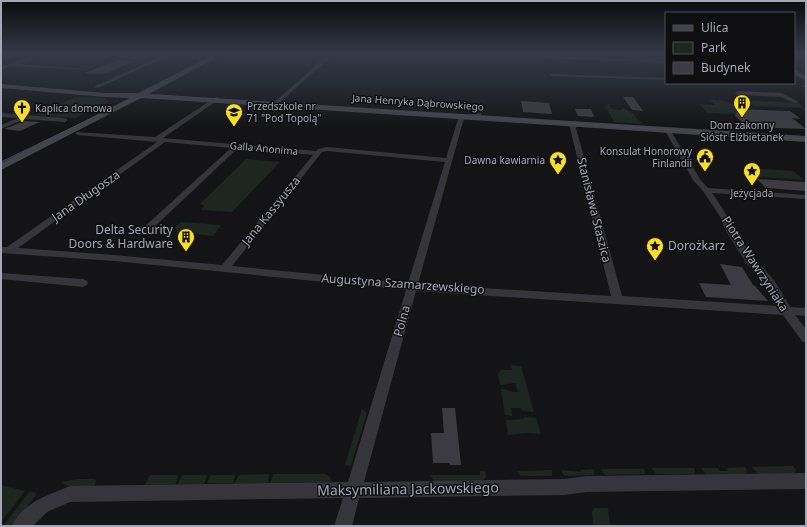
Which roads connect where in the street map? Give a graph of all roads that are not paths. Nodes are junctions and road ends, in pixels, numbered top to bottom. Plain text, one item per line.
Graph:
1 (113, 79) edge
2 (167, 79) edge
3 (170, 79) edge
4 (304, 79) edge
5 (654, 79) edge
6 (665, 79) edge
7 (796, 83) dead end
8 (1, 84) edge
9 (806, 85) edge
10 (96, 86) junction
11 (138, 94) junction
12 (116, 98) junction
13 (216, 100) junction
14 (277, 102) junction
15 (796, 102) junction
16 (806, 103) edge
17 (452, 111) junction
18 (479, 114) junction
19 (1, 115) edge
20 (26, 117) junction
21 (461, 117) junction
22 (66, 120) dead end
23 (530, 120) junction
24 (574, 125) junction
25 (1, 127) edge
26 (666, 129) junction
27 (78, 133) dead end
28 (806, 139) edge
29 (160, 140) junction
30 (237, 146) junction
31 (318, 153) junction
32 (1, 158) edge
33 (448, 160) junction
34 (1, 168) edge
35 (706, 190) junction
36 (806, 198) edge
37 (146, 230) dead end
38 (4, 251) edge
39 (224, 269) junction
40 (1, 276) edge
41 (84, 283) dead end
42 (412, 287) junction
43 (617, 299) junction
44 (786, 311) junction
45 (806, 312) edge
46 (806, 338) edge
47 (806, 481) edge
48 (353, 490) junction
49 (22, 526) edge
50 (343, 526) edge

1 - 10 street
2 - 11 street
3 - 11 street
4 - 14 street
5 - 6 street
7 - 9 street
8 - 10 street, Jana Henryka Dąbrowskiego
8 - 12 street, Jana Henryka Dąbrowskiego
10 - 11 street, Jana Henryka Dąbrowskiego
11 - 12 street
11 - 13 street, Jana Henryka Dąbrowskiego
11 - 14 street, Jana Henryka Dąbrowskiego
11 - 34 street
12 - 32 street
13 - 14 street, Jana Henryka Dąbrowskiego
13 - 29 street, Jana Długosza
14 - 17 street, Jana Henryka Dąbrowskiego
14 - 21 street, Jana Henryka Dąbrowskiego
15 - 15 street
15 - 16 street
17 - 18 street, Jana Henryka Dąbrowskiego
17 - 21 street
18 - 21 street
18 - 23 street, Jana Henryka Dąbrowskiego
19 - 20 street
20 - 22 street
20 - 25 street
21 - 23 street, Jana Henryka Dąbrowskiego
21 - 33 street, Polna
23 - 24 street, Jana Henryka Dąbrowskiego
24 - 26 street, Jana Henryka Dąbrowskiego
24 - 43 street, Stanisława Staszica
26 - 28 street, Jana Henryka Dąbrowskiego
26 - 35 street, Piotra Wawrzyniaka
27 - 29 street, Galla Anonima
29 - 30 street, Galla Anonima
29 - 38 street, Jana Długosza
30 - 31 street, Galla Anonima
30 - 37 street
31 - 33 street, Galla Anonima
31 - 39 street, Jana Kassyusza
33 - 42 street, Polna
35 - 36 street
35 - 44 street, Piotra Wawrzyniaka
38 - 39 street, Augustyna Szamarzewskiego
39 - 42 street, Augustyna Szamarzewskiego
40 - 41 street
42 - 43 street, Augustyna Szamarzewskiego
42 - 48 street, Polna
43 - 44 street, Augustyna Szamarzewskiego
44 - 45 street, Augustyna Szamarzewskiego
44 - 46 street, Piotra Wawrzyniaka
47 - 48 street, Maksymiliana Jackowskiego
48 - 49 street, Maksymiliana Jackowskiego
48 - 50 street, Polna

